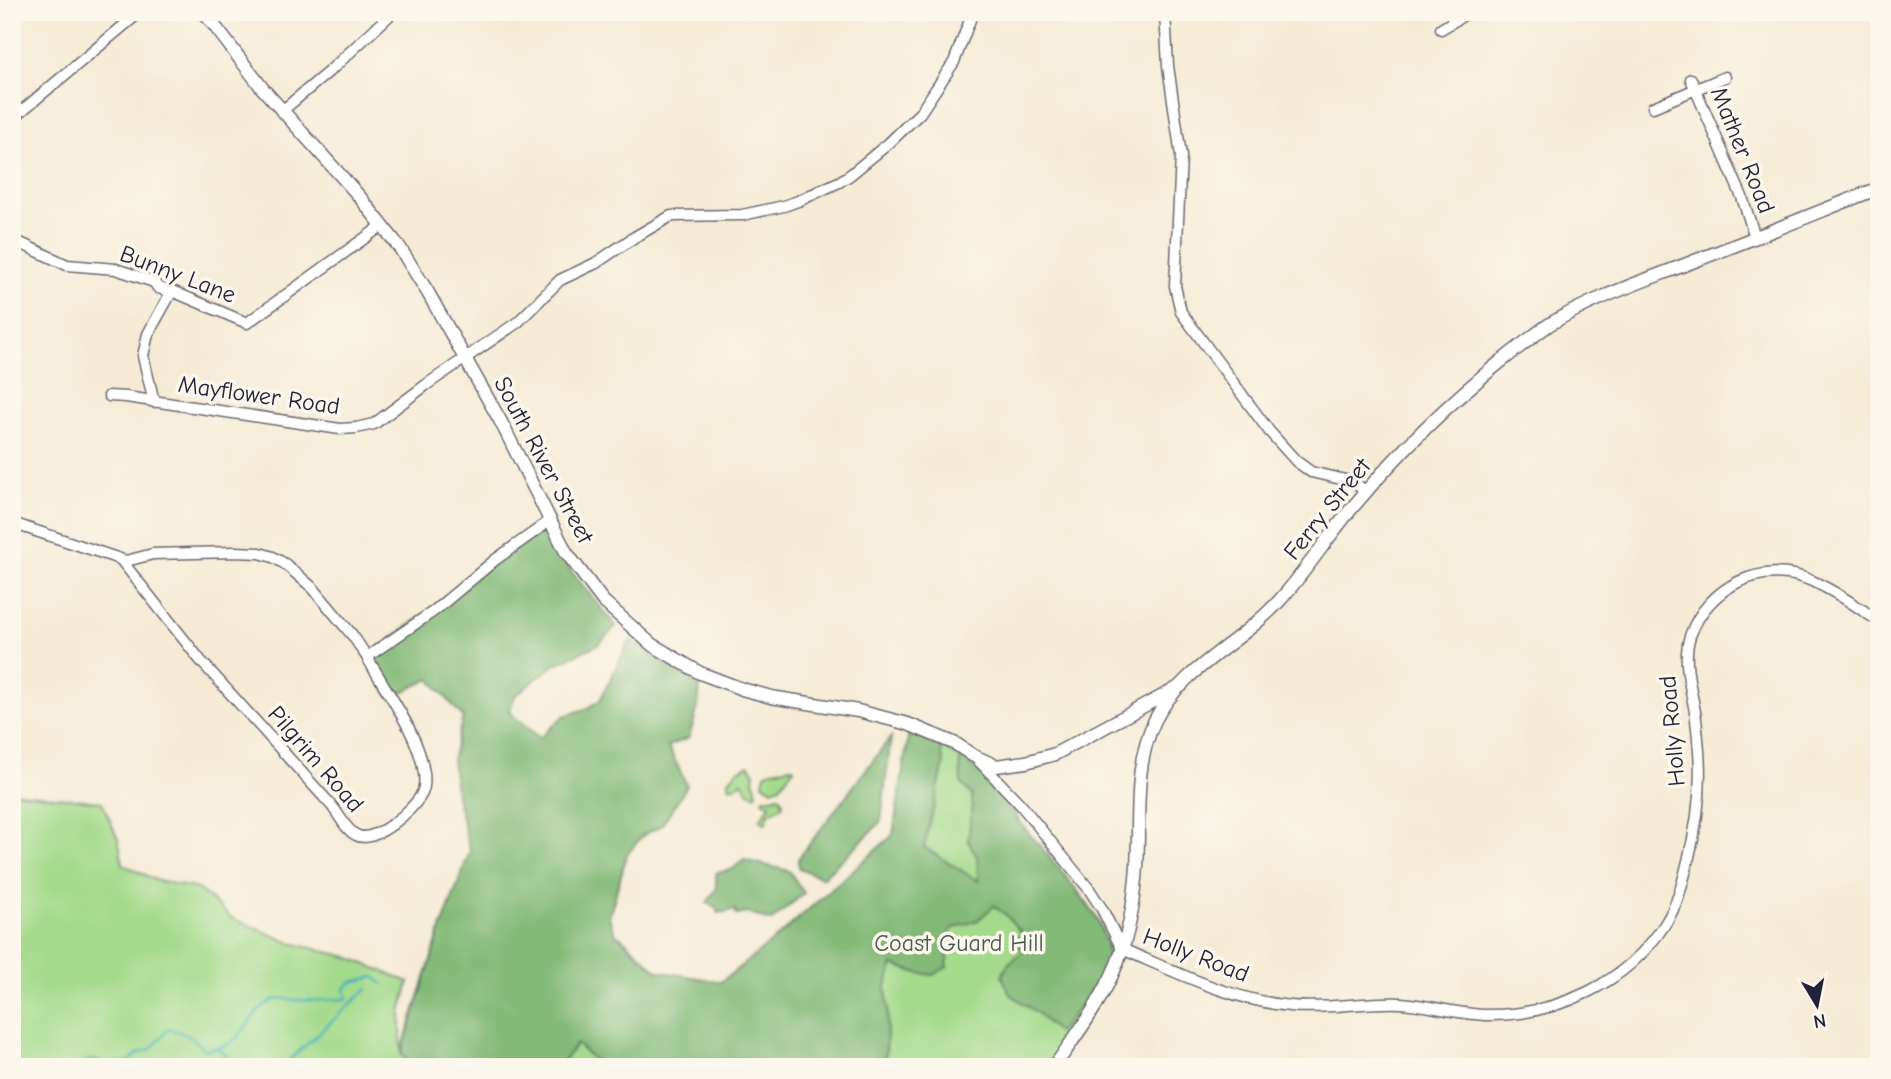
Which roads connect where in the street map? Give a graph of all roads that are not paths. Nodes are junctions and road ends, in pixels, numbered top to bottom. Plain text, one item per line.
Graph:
1 (140, 12) edge
2 (204, 12) edge
3 (393, 12) edge
4 (974, 12) edge
5 (1165, 12) edge
6 (1469, 12) edge
7 (1441, 29) dead end
8 (1725, 77) dead end
9 (1693, 84) junction
10 (1653, 107) dead end
11 (282, 111) junction
12 (12, 119) edge
13 (1879, 188) edge
14 (383, 225) junction
15 (1755, 237) junction
16 (16, 241) dead end
17 (172, 291) junction
18 (465, 358) junction
19 (109, 396) dead end
20 (154, 402) junction
21 (1365, 493) junction
22 (551, 520) junction
23 (12, 523) edge
24 (121, 560) junction
25 (1879, 621) edge
26 (367, 657) junction
27 (1181, 686) junction
28 (972, 755) junction
29 (1122, 949) junction
30 (1055, 1067) edge

1 - 12 street
2 - 11 street, South River Street
3 - 11 street
4 - 18 street, Mayflower Road
5 - 21 street
6 - 7 street
8 - 9 street
9 - 10 street
9 - 15 street, Mather Road
11 - 14 street, South River Street
13 - 15 street, Ferry Street
14 - 17 street, Bunny Lane
14 - 18 street, South River Street
15 - 21 street, Ferry Street
16 - 17 street, Bunny Lane
17 - 20 street
18 - 20 street, Mayflower Road
18 - 22 street, South River Street
19 - 20 street, Mayflower Road
21 - 27 street, Ferry Street
22 - 26 street
22 - 28 street, South River Street
23 - 24 street
24 - 26 street, Pilgrim Road
24 - 26 street, Pilgrim Road
25 - 29 street, Holly Road
27 - 28 street, South River Street
27 - 29 street, Ferry Street
28 - 29 street, South River Street
29 - 30 street, Ferry Street

